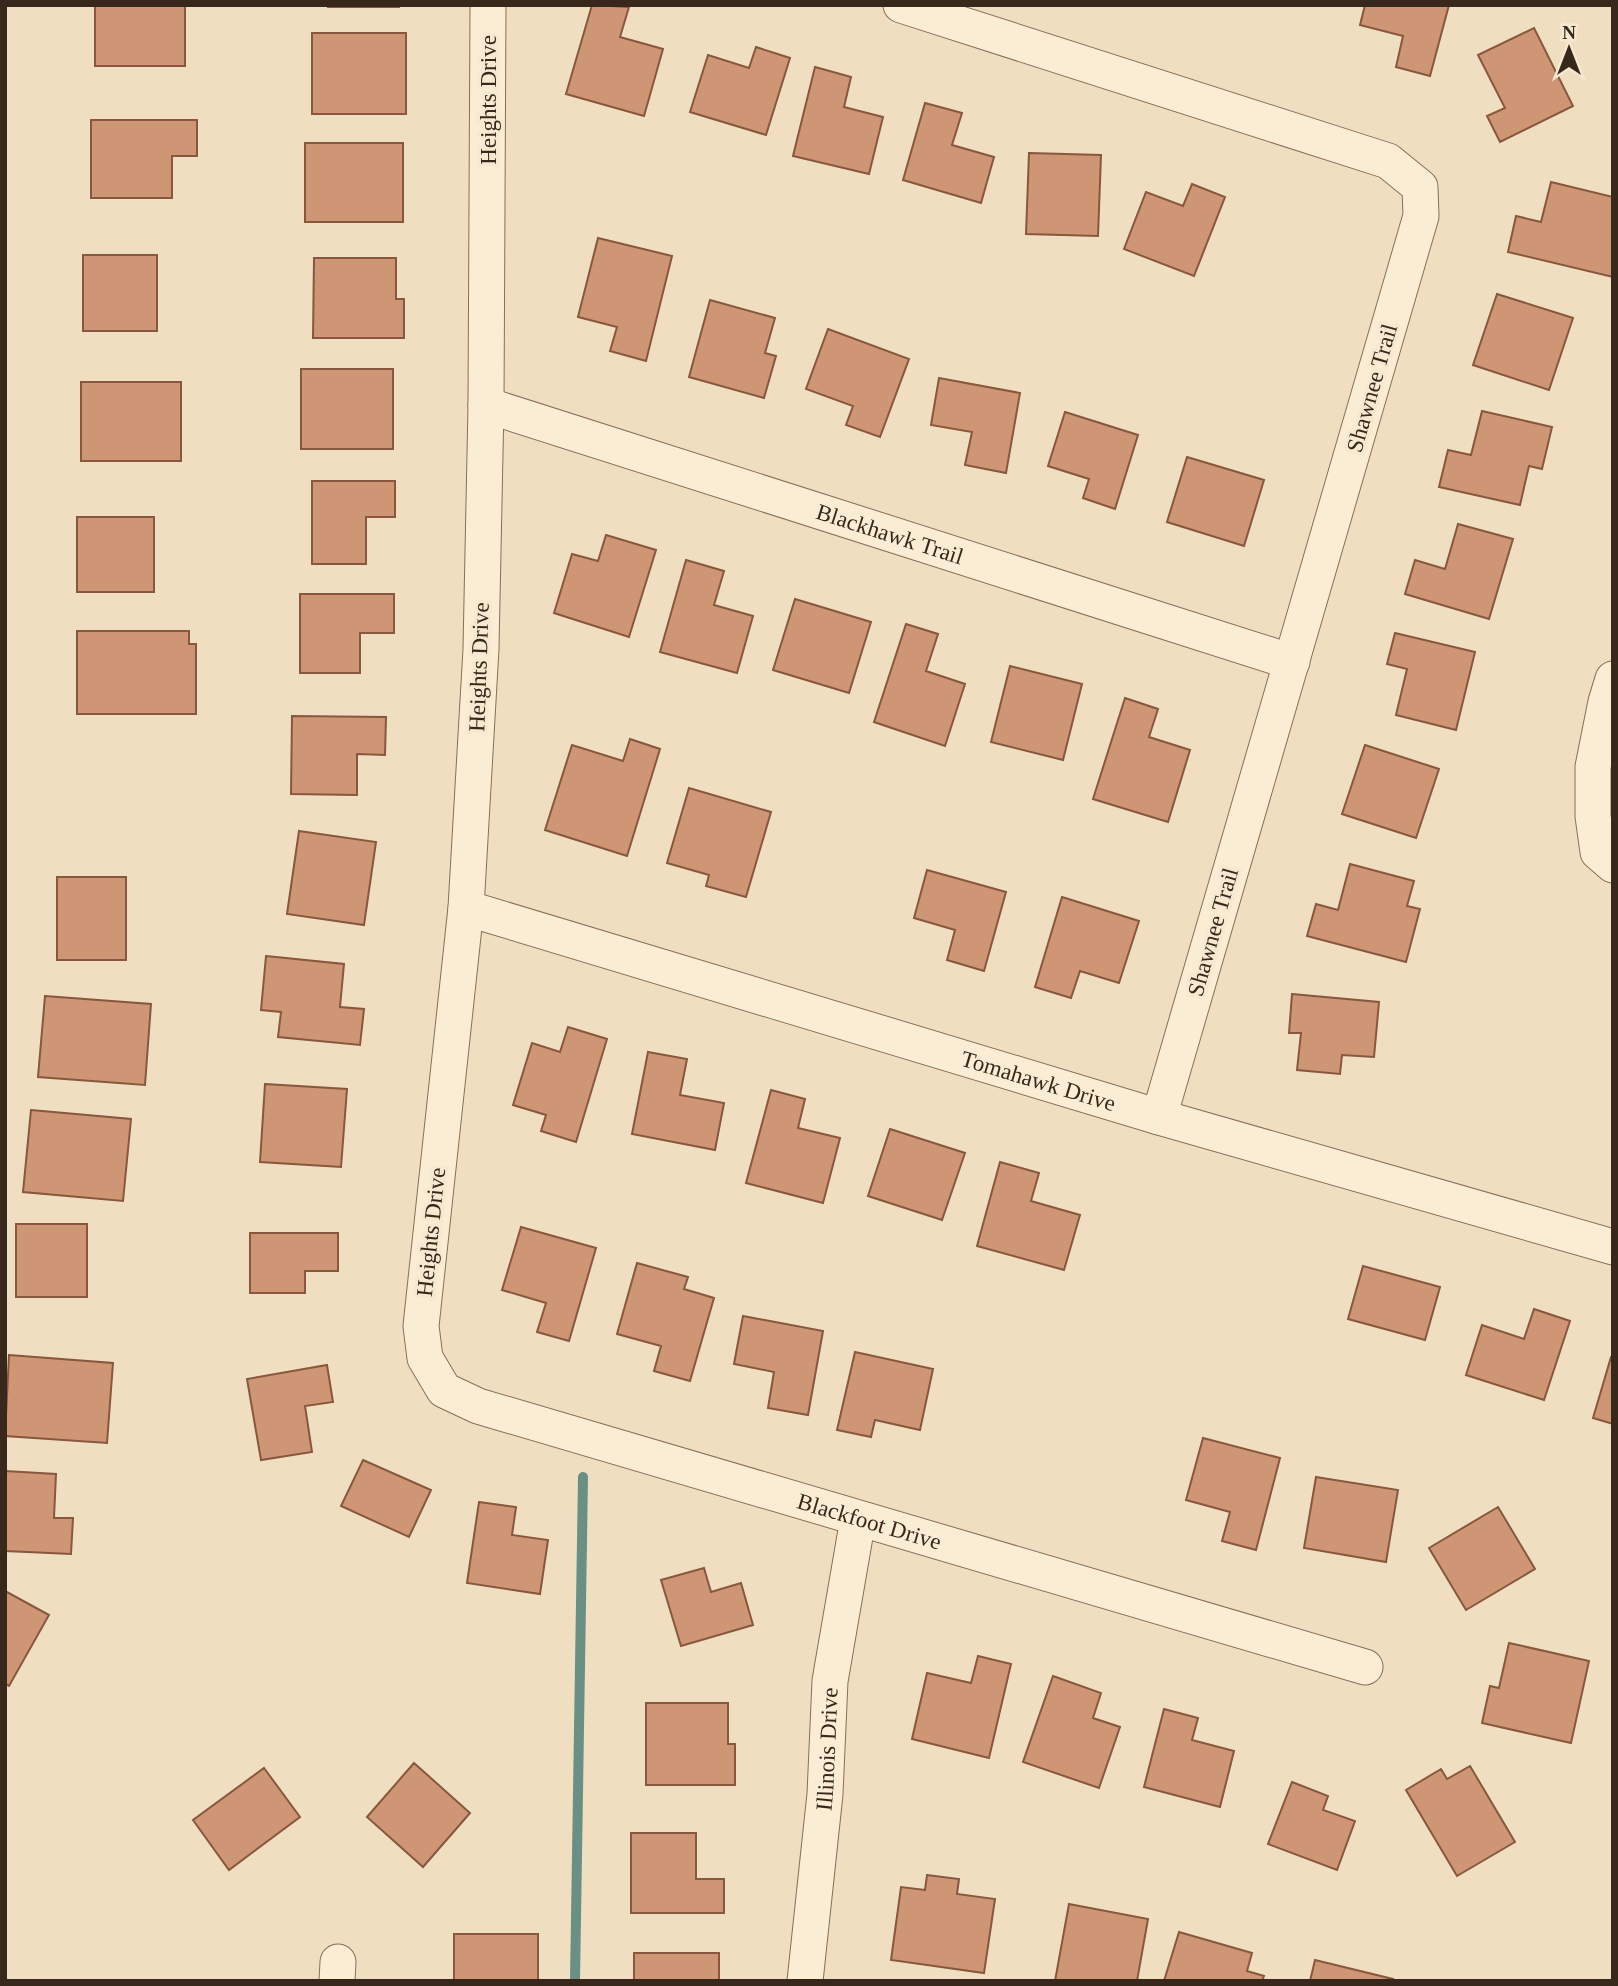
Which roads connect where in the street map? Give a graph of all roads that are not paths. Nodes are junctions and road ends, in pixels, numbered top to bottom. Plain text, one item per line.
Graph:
1 (488, 5) edge
2 (901, 5) edge
3 (486, 405) junction
4 (1292, 662) junction
5 (1613, 679) edge
6 (1613, 865) edge
7 (467, 908) junction
8 (1158, 1117) junction
9 (1613, 1247) edge
10 (421, 1326) joint
11 (858, 1519) junction
12 (1365, 1667) dead end
13 (805, 1981) edge

1 - 3 street, Heights Drive
2 - 4 street, Shawnee Trail
3 - 4 street, Blackhawk Trail
3 - 7 street, Heights Drive
4 - 8 street, Shawnee Trail
5 - 6 street
7 - 8 street, Tomahawk Drive
7 - 10 street, Heights Drive
8 - 9 street, Tomahawk Drive
10 - 11 street, Blackfoot Drive
11 - 12 street, Blackfoot Drive
11 - 13 street, Illinois Drive

